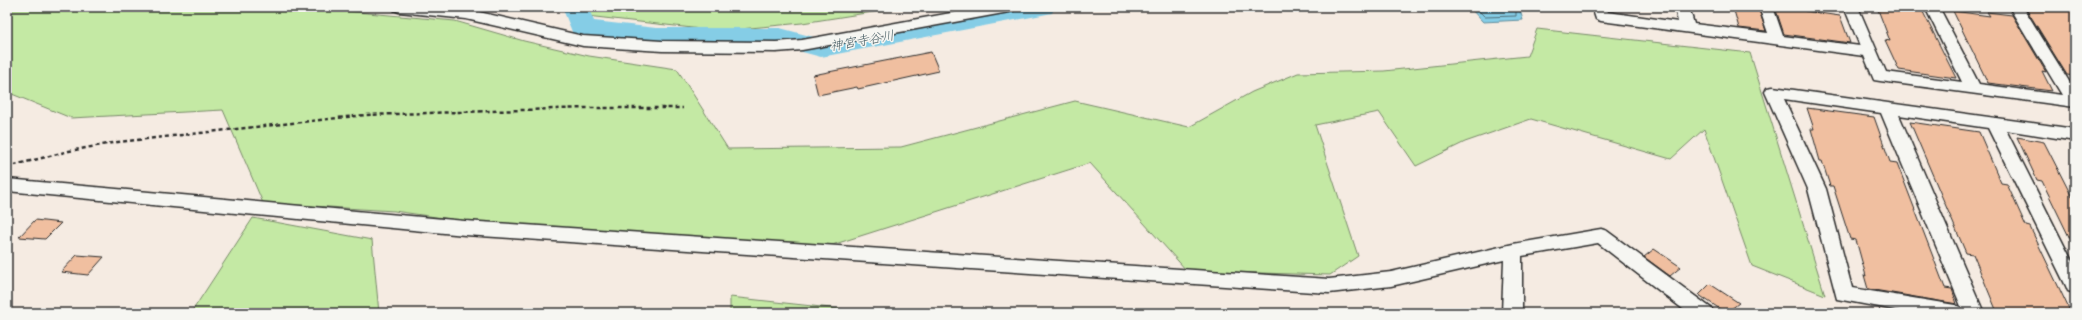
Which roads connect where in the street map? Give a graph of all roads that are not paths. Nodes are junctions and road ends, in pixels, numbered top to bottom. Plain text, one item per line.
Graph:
1 (399, 7) edge
2 (1009, 7) edge
3 (1599, 7) edge
4 (1682, 7) edge
5 (1766, 7) edge
6 (1851, 7) edge
7 (1932, 7) edge
8 (2016, 7) edge
9 (1687, 28) junction
10 (1777, 39) junction
11 (1870, 52) junction
12 (1973, 88) junction
13 (2074, 102) edge
14 (1888, 109) junction
15 (1994, 123) junction
16 (2075, 135) edge
17 (7, 185) edge
18 (1513, 251) junction
19 (2075, 286) edge
20 (1512, 313) edge
21 (1704, 313) edge
22 (1955, 313) edge
23 (1974, 313) edge

1 - 2 street
3 - 9 street
4 - 9 street
5 - 10 street
6 - 11 street
7 - 12 street
8 - 13 street
9 - 10 street
10 - 11 street
11 - 12 street
12 - 13 street
14 - 15 street
14 - 22 street
14 - 23 street
15 - 16 street
15 - 19 street
17 - 18 street
18 - 20 street
18 - 21 street

